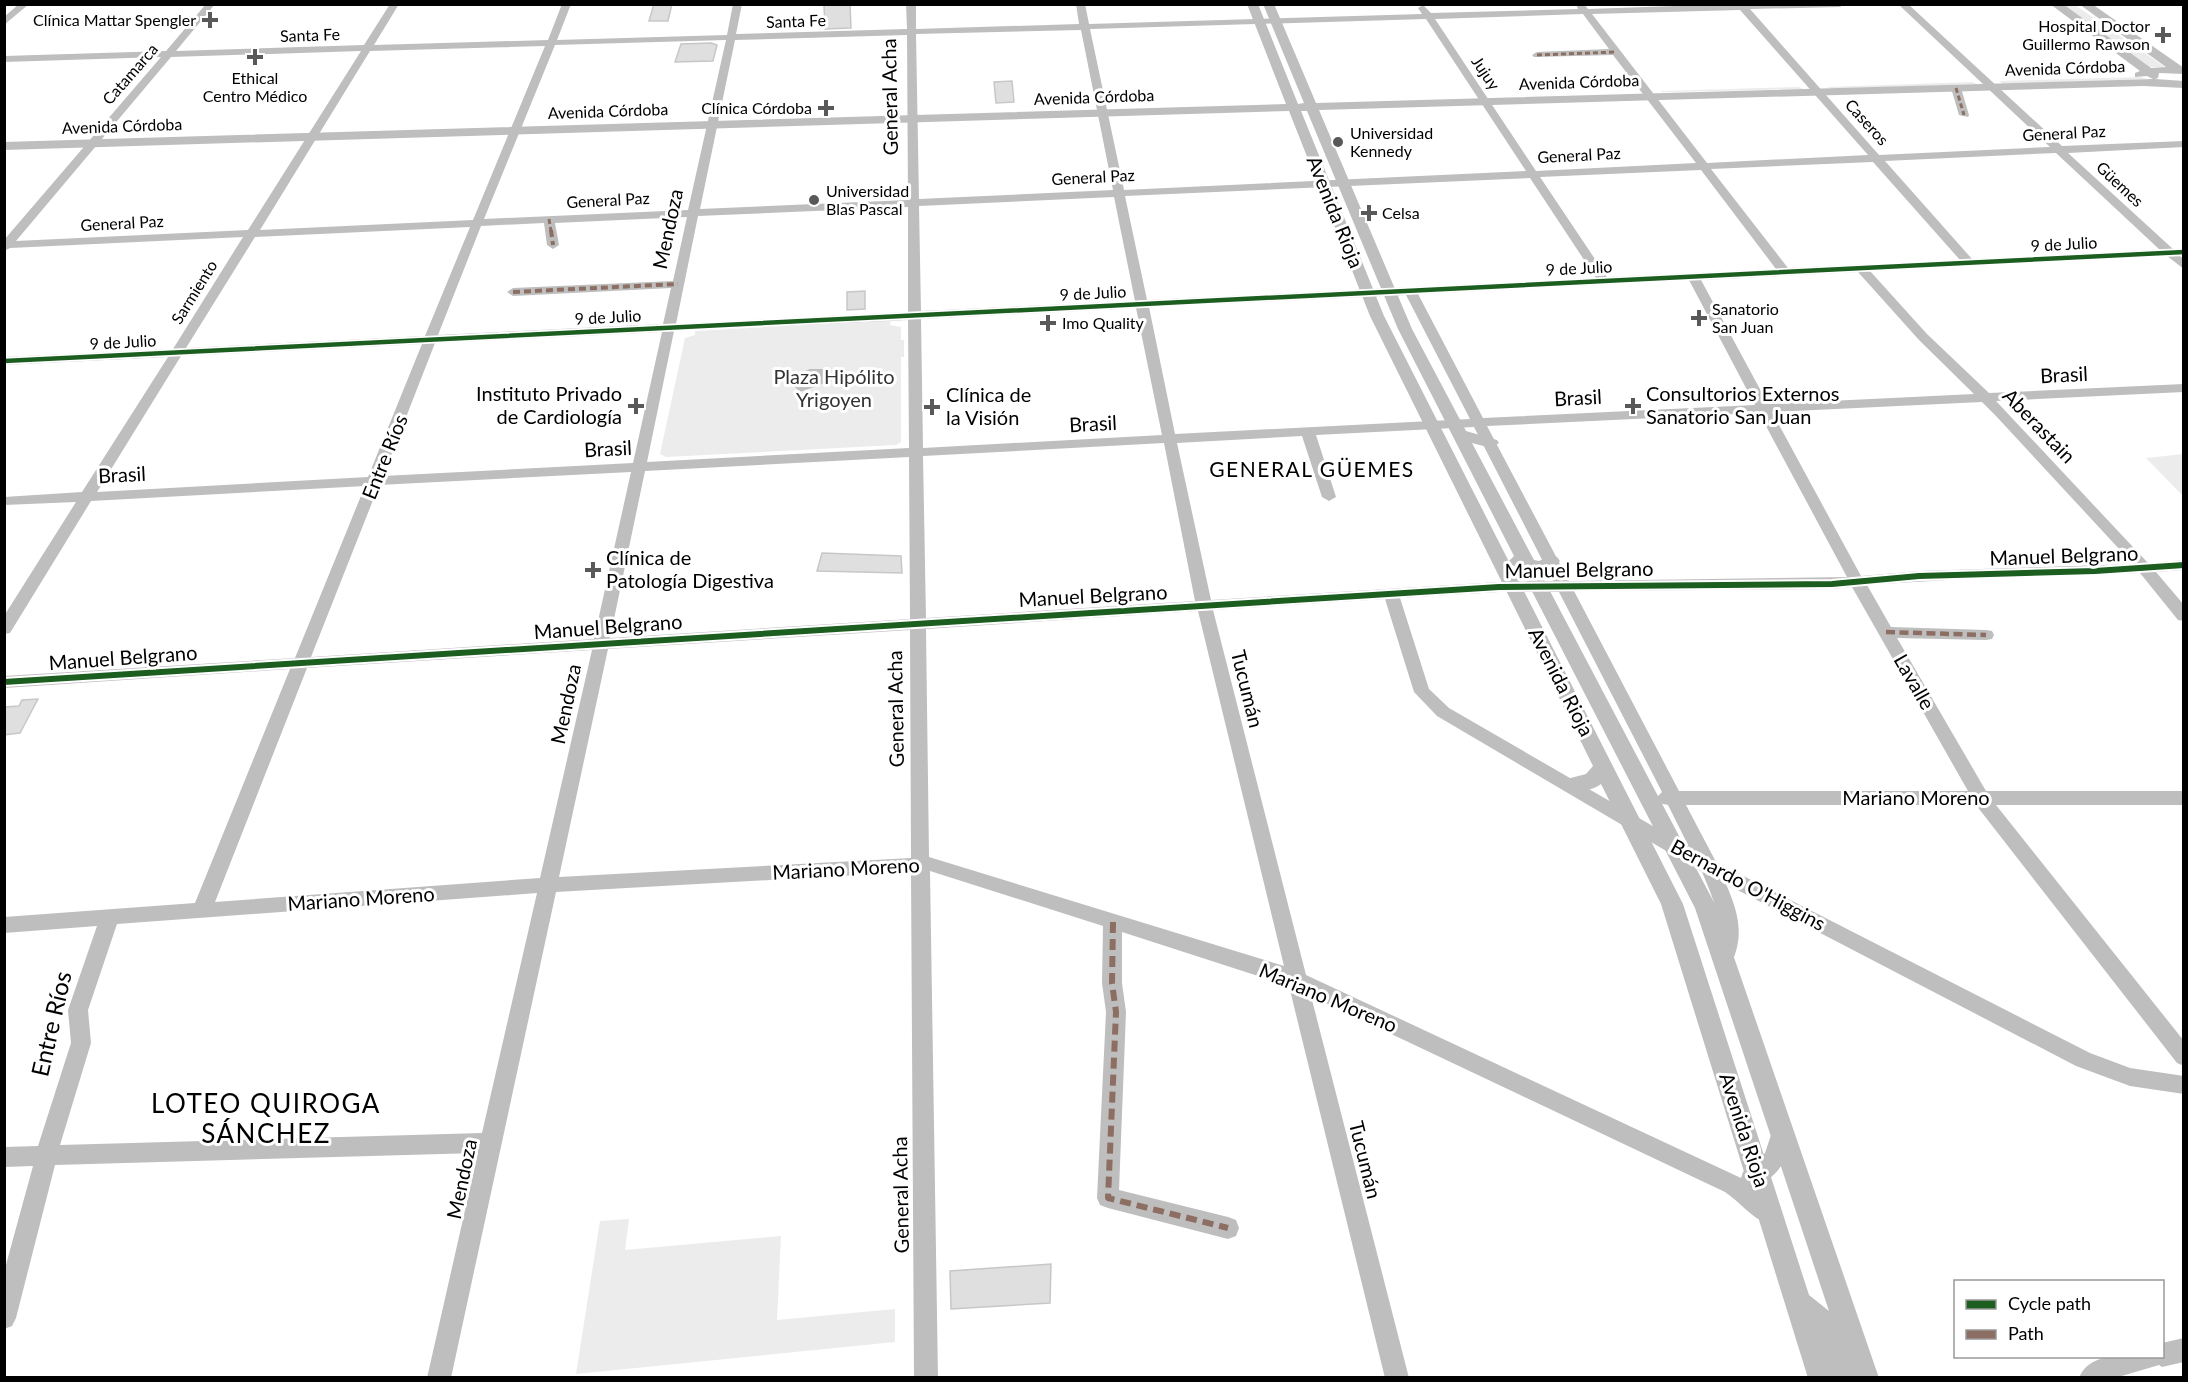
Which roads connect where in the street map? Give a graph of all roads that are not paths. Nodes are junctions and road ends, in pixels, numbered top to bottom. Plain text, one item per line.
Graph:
1 (9, 4) edge
2 (25, 4) edge
3 (211, 4) edge
4 (395, 4) edge
5 (567, 4) edge
6 (738, 4) edge
7 (911, 4) edge
8 (1080, 4) edge
9 (1252, 4) edge
10 (1268, 4) edge
11 (1421, 4) edge
12 (1840, 4) edge
13 (1902, 4) edge
14 (2055, 4) edge
15 (2084, 4) edge
16 (1741, 6) edge
17 (1582, 8) edge
18 (4, 9) edge
19 (1428, 16) junction
20 (1275, 20) junction
21 (1258, 21) junction
22 (4, 22) edge
23 (1085, 26) junction
24 (911, 31) junction
25 (731, 38) junction
26 (551, 43) junction
27 (367, 49) junction
28 (1616, 52) junction
29 (169, 55) junction
30 (1537, 55) dead end
31 (4, 59) edge
32 (2149, 72) junction
33 (2182, 73) edge
34 (1986, 83) junction
35 (2166, 84) junction
36 (2184, 85) edge
37 (1814, 88) junction
38 (1956, 88) junction
39 (1647, 93) junction
40 (2184, 97) edge
41 (1482, 98) junction
42 (1309, 103) junction
43 (1292, 104) junction
44 (1102, 109) junction
45 (912, 115) junction
46 (1964, 115) dead end
47 (713, 121) junction
48 (517, 127) junction
49 (313, 133) junction
50 (4, 138) edge
51 (96, 139) junction
52 (2184, 144) edge
53 (4, 146) edge
54 (2058, 149) junction
55 (1876, 158) junction
56 (1703, 166) junction
57 (1533, 174) junction
58 (1343, 182) junction
59 (1324, 183) junction
60 (1119, 193) junction
61 (914, 202) junction
62 (693, 212) junction
63 (549, 219) junction
64 (477, 223) junction
65 (251, 233) junction
66 (553, 245) dead end
67 (5, 246) edge
68 (2170, 252) junction
69 (2184, 252) edge
70 (1968, 262) junction
71 (2184, 266) edge
72 (1860, 267) junction
73 (1784, 271) junction
74 (1693, 276) junction
75 (1603, 280) junction
76 (678, 284) junction
77 (1410, 290) junction
78 (1388, 291) junction
79 (513, 292) dead end
80 (1368, 292) junction
81 (1142, 303) junction
82 (916, 315) junction
83 (668, 328) junction
84 (1405, 329) junction
85 (432, 340) junction
86 (176, 352) junction
87 (4, 361) edge
88 (1409, 381) junction
89 (2178, 388) edge
90 (1985, 398) junction
91 (2184, 398) edge
92 (1763, 409) junction
93 (1480, 423) junction
94 (1432, 426) junction
95 (1308, 433) junction
96 (1463, 435) junction
97 (1170, 440) junction
98 (1491, 443) junction
99 (917, 453) junction
100 (1449, 460) junction
101 (639, 467) junction
102 (375, 482) junction
103 (87, 496) junction
104 (1329, 497) dead end
105 (4, 501) edge
106 (1490, 541) junction
107 (2184, 565) edge
108 (2145, 569) junction
109 (1539, 572) junction
110 (1856, 581) junction
111 (1513, 587) junction
112 (1564, 587) junction
113 (1391, 594) junction
114 (1204, 606) junction
115 (2184, 616) edge
116 (918, 623) junction
117 (4, 629) edge
118 (1886, 632) junction
119 (1986, 635) dead end
120 (601, 644) junction
121 (302, 663) junction
122 (1579, 663) junction
123 (4, 682) edge
124 (1580, 720) junction
125 (1604, 768) junction
126 (1570, 785) junction
127 (1649, 798) junction
128 (1673, 798) junction
129 (1981, 798) junction
130 (2184, 798) edge
131 (1630, 821) junction
132 (1674, 846) junction
133 (921, 865) junction
134 (1709, 867) junction
135 (548, 885) junction
136 (202, 910) junction
137 (110, 917) junction
138 (1113, 922) junction
139 (1712, 923) junction
140 (4, 925) edge
141 (1724, 958) junction
142 (1298, 981) junction
143 (2184, 1057) edge
144 (2184, 1085) edge
145 (1781, 1130) junction
146 (491, 1143) junction
147 (4, 1157) edge
148 (46, 1157) junction
149 (1758, 1175) junction
150 (1733, 1185) junction
151 (1773, 1221) junction
152 (1228, 1228) dead end
153 (1799, 1304) junction
154 (4, 1318) edge
155 (2184, 1350) edge
156 (2164, 1355) edge
157 (2144, 1358) edge
158 (439, 1377) edge
159 (926, 1377) edge
160 (1397, 1377) edge
161 (1822, 1377) edge
162 (1842, 1377) edge
163 (1865, 1377) edge
164 (2091, 1377) edge

1 - 18 street
2 - 22 street
3 - 29 street, Catamarca
4 - 27 street, Sarmiento
5 - 26 street, Entre Ríos
6 - 25 street, Mendoza
7 - 24 street, General Acha
8 - 23 street, Tucumán
9 - 21 main road, Avenida Rioja
10 - 20 main road, Avenida Rioja
11 - 19 street, Jujuy
12 - 16 street, Santa Fe
13 - 34 street, Güemes
14 - 32 main road
15 - 33 main road
16 - 17 street, Santa Fe
16 - 37 street, Caseros
17 - 19 street, Santa Fe
17 - 28 street
19 - 20 street, Santa Fe
19 - 41 street, Jujuy
20 - 21 street, Santa Fe
20 - 42 main road, Avenida Rioja
21 - 23 street, Santa Fe
21 - 43 main road, Avenida Rioja
23 - 24 street, Santa Fe
23 - 44 street, Tucumán
24 - 25 street, Santa Fe
24 - 45 street, General Acha
25 - 26 street, Santa Fe
25 - 47 street, Mendoza
26 - 27 street, Santa Fe
26 - 48 street, Entre Ríos
27 - 29 street, Santa Fe
27 - 49 street, Sarmiento
28 - 30 street
28 - 39 street
29 - 31 street, Santa Fe
29 - 51 street, Catamarca
32 - 33 main road, Avenida Córdoba
32 - 34 main road, Avenida Córdoba
32 - 35 main road
34 - 35 main road, Avenida Córdoba
34 - 37 main road, Avenida Córdoba
34 - 38 main road, Avenida Córdoba
34 - 54 street, Güemes
35 - 36 main road, Avenida Córdoba
35 - 40 main road
37 - 38 main road, Avenida Córdoba
37 - 39 main road, Avenida Córdoba
37 - 55 street, Caseros
38 - 46 street
39 - 41 main road, Avenida Córdoba
39 - 56 street
41 - 42 main road, Avenida Córdoba
41 - 57 street, Jujuy
42 - 43 main road, Avenida Córdoba
42 - 58 main road, Avenida Rioja
43 - 44 main road, Avenida Córdoba
43 - 59 main road, Avenida Rioja
44 - 45 main road, Avenida Córdoba
44 - 60 street, Tucumán
45 - 47 main road, Avenida Córdoba
45 - 61 street, General Acha
47 - 48 main road, Avenida Córdoba
47 - 62 street, Mendoza
48 - 49 main road, Avenida Córdoba
48 - 64 street, Entre Ríos
49 - 51 main road, Avenida Córdoba
49 - 65 street, Sarmiento
50 - 51 main road, Avenida Córdoba
51 - 53 main road, Avenida Córdoba
51 - 67 street, Catamarca
52 - 54 street, General Paz
54 - 55 street, General Paz
54 - 68 street, Güemes
55 - 56 street, General Paz
55 - 70 street, Caseros
56 - 57 street, General Paz
56 - 73 street
57 - 58 street, General Paz
57 - 75 street, Jujuy
58 - 59 street, General Paz
58 - 78 main road, Avenida Rioja
59 - 60 street, General Paz
59 - 80 main road, Avenida Rioja
60 - 61 street, General Paz
60 - 81 street, Tucumán
61 - 62 street, General Paz
61 - 82 street, General Acha
62 - 63 street, General Paz
62 - 76 street, Mendoza
63 - 64 street, General Paz
63 - 66 street
64 - 65 street, General Paz
64 - 85 street, Entre Ríos
65 - 67 street, General Paz
65 - 86 street, Sarmiento
68 - 69 street, 9 de Julio
68 - 70 street, 9 de Julio
68 - 71 street, Güemes
70 - 72 street, 9 de Julio
72 - 73 street, 9 de Julio
72 - 90 street, Aberastain
73 - 74 street, 9 de Julio
74 - 75 street, 9 de Julio
74 - 92 street, Lavalle
75 - 77 street, 9 de Julio
76 - 79 street
76 - 83 street, Mendoza
77 - 78 street, 9 de Julio
77 - 93 street, Avenida Rioja
78 - 80 street, 9 de Julio
78 - 84 main road, Avenida Rioja
80 - 81 street, 9 de Julio
80 - 84 main road
80 - 88 main road, Avenida Rioja
81 - 82 street, 9 de Julio
81 - 97 street, Tucumán
82 - 83 street, 9 de Julio
82 - 99 street, General Acha
83 - 85 street, 9 de Julio
83 - 101 street, Mendoza
84 - 96 main road, Avenida Rioja
85 - 86 street, 9 de Julio
85 - 102 street, Entre Ríos
86 - 87 street, 9 de Julio
86 - 103 street, Sarmiento
88 - 94 main road, Avenida Rioja
88 - 96 main road
89 - 90 street, Brasil
89 - 91 street
90 - 92 street, Brasil
90 - 108 street, Aberastain
92 - 93 street, Brasil
92 - 110 street, Lavalle
93 - 96 street, Brasil
93 - 98 street, Avenida Rioja
94 - 95 street, Brasil
94 - 96 street, Brasil
94 - 100 main road, Avenida Rioja
95 - 97 street, Brasil
95 - 104 street
96 - 98 main road
96 - 100 main road
96 - 109 main road, Avenida Rioja
97 - 99 street, Brasil
97 - 114 street, Tucumán
98 - 109 street, Avenida Rioja
99 - 101 street, Brasil
99 - 116 street, General Acha
100 - 106 main road, Avenida Rioja
101 - 102 street, Brasil
101 - 120 street, Mendoza
102 - 103 street, Brasil
102 - 121 street, Entre Ríos
103 - 105 street, Brasil
103 - 117 street, Sarmiento
106 - 109 main road
106 - 111 main road, Avenida Rioja
107 - 108 street, Manuel Belgrano
108 - 110 street, Manuel Belgrano
108 - 115 street, Aberastain
109 - 111 street, Manuel Belgrano
109 - 112 street, Avenida Rioja
109 - 112 street, Manuel Belgrano
109 - 122 main road, Avenida Rioja
110 - 112 street, Manuel Belgrano
110 - 118 street, Lavalle
111 - 113 street, Manuel Belgrano
111 - 122 main road
111 - 124 main road, Avenida Rioja
112 - 128 street, Avenida Rioja
113 - 114 street, Manuel Belgrano
113 - 126 street, Bernardo O'Higgins
114 - 116 street, Manuel Belgrano
114 - 142 street, Tucumán
116 - 120 street, Manuel Belgrano
116 - 133 street, General Acha
118 - 119 street
118 - 129 street, Lavalle
120 - 121 street, Manuel Belgrano
120 - 135 street, Mendoza
121 - 123 street, Manuel Belgrano
121 - 136 street, Entre Ríos
122 - 127 main road, Avenida Rioja
124 - 125 main road, Avenida Rioja
124 - 127 main road
125 - 126 main road
125 - 131 main road, Avenida Rioja
126 - 131 street, Bernardo O'Higgins
127 - 128 street, Mariano Moreno
127 - 132 main road, Avenida Rioja
128 - 129 street, Mariano Moreno
128 - 134 street, Avenida Rioja
129 - 130 street, Mariano Moreno
129 - 143 street, Lavalle
131 - 132 street, Bernardo O'Higgins
131 - 139 main road
131 - 149 main road, Avenida Rioja
132 - 134 street, Bernardo O'Higgins
132 - 139 main road, Avenida Rioja
133 - 135 street, Mariano Moreno
133 - 138 street, Mariano Moreno
133 - 159 street, General Acha
134 - 141 street, Avenida Rioja
134 - 144 street, Bernardo O'Higgins
135 - 136 street, Mariano Moreno
135 - 146 street, Mendoza
136 - 137 street, Mariano Moreno
137 - 140 street, Mariano Moreno
137 - 148 street, Entre Ríos
138 - 142 street, Mariano Moreno
138 - 152 street
139 - 141 main road, Avenida Rioja
141 - 145 main road, Avenida Rioja
142 - 150 street, Mariano Moreno
142 - 160 street, Tucumán
145 - 149 street
145 - 163 main road, Avenida Rioja
146 - 148 street
146 - 158 street, Mendoza
147 - 148 street
148 - 154 street, Entre Ríos
149 - 150 street
149 - 151 main road, Avenida Rioja
150 - 151 street, Mariano Moreno
151 - 153 main road, Avenida Rioja
153 - 161 main road, Avenida Rioja
153 - 162 main road
155 - 156 street
157 - 164 street

